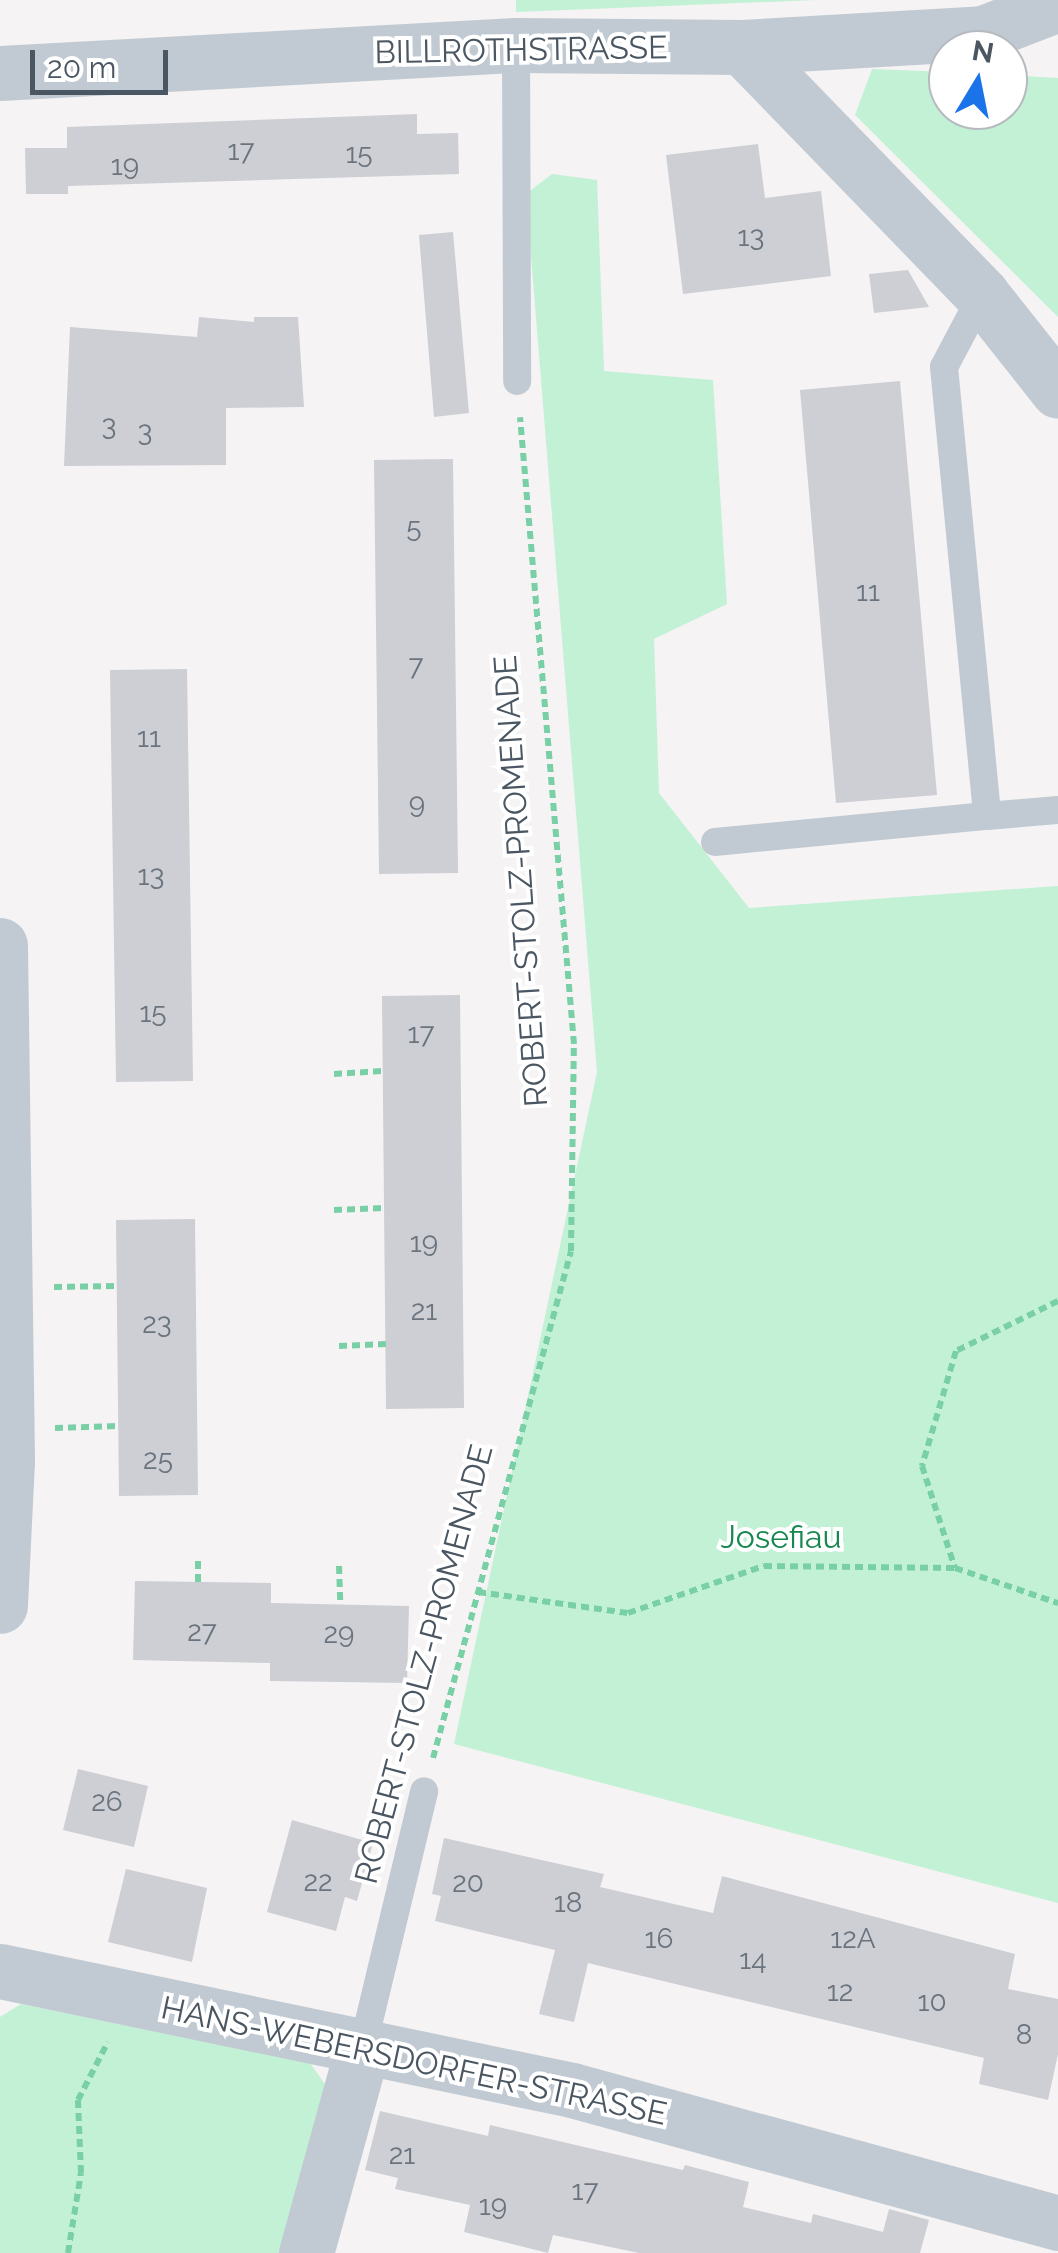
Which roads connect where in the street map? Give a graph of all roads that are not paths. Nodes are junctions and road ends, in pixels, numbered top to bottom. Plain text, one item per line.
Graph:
1 (1058, 4) edge
2 (516, 45) junction
3 (742, 47) junction
4 (0, 73) edge
5 (982, 295) junction
6 (517, 381) road end
7 (1058, 390) edge
8 (1058, 810) edge
9 (987, 816) junction
10 (715, 842) dead end
11 (0, 945) edge
12 (4, 1268) edge
13 (4, 1451) edge
14 (0, 1606) edge
15 (424, 1791) road end
16 (0, 1971) edge
17 (363, 2046) junction
18 (1058, 2224) edge
19 (306, 2253) edge

1 - 3 street, BILLROTHSTRASSE
2 - 3 street, BILLROTHSTRASSE
2 - 4 street, BILLROTHSTRASSE
2 - 6 lane
3 - 5 street
5 - 7 street
5 - 9 lane
8 - 9 lane
9 - 10 lane
11 - 12 street
12 - 13 street
13 - 14 street
15 - 17 lane, ROBERT-STOLZ-PROMENADE
16 - 17 street, HANS-WEBERSDORFER-STRASSE
17 - 18 street, HANS-WEBERSDORFER-STRASSE
17 - 19 street

